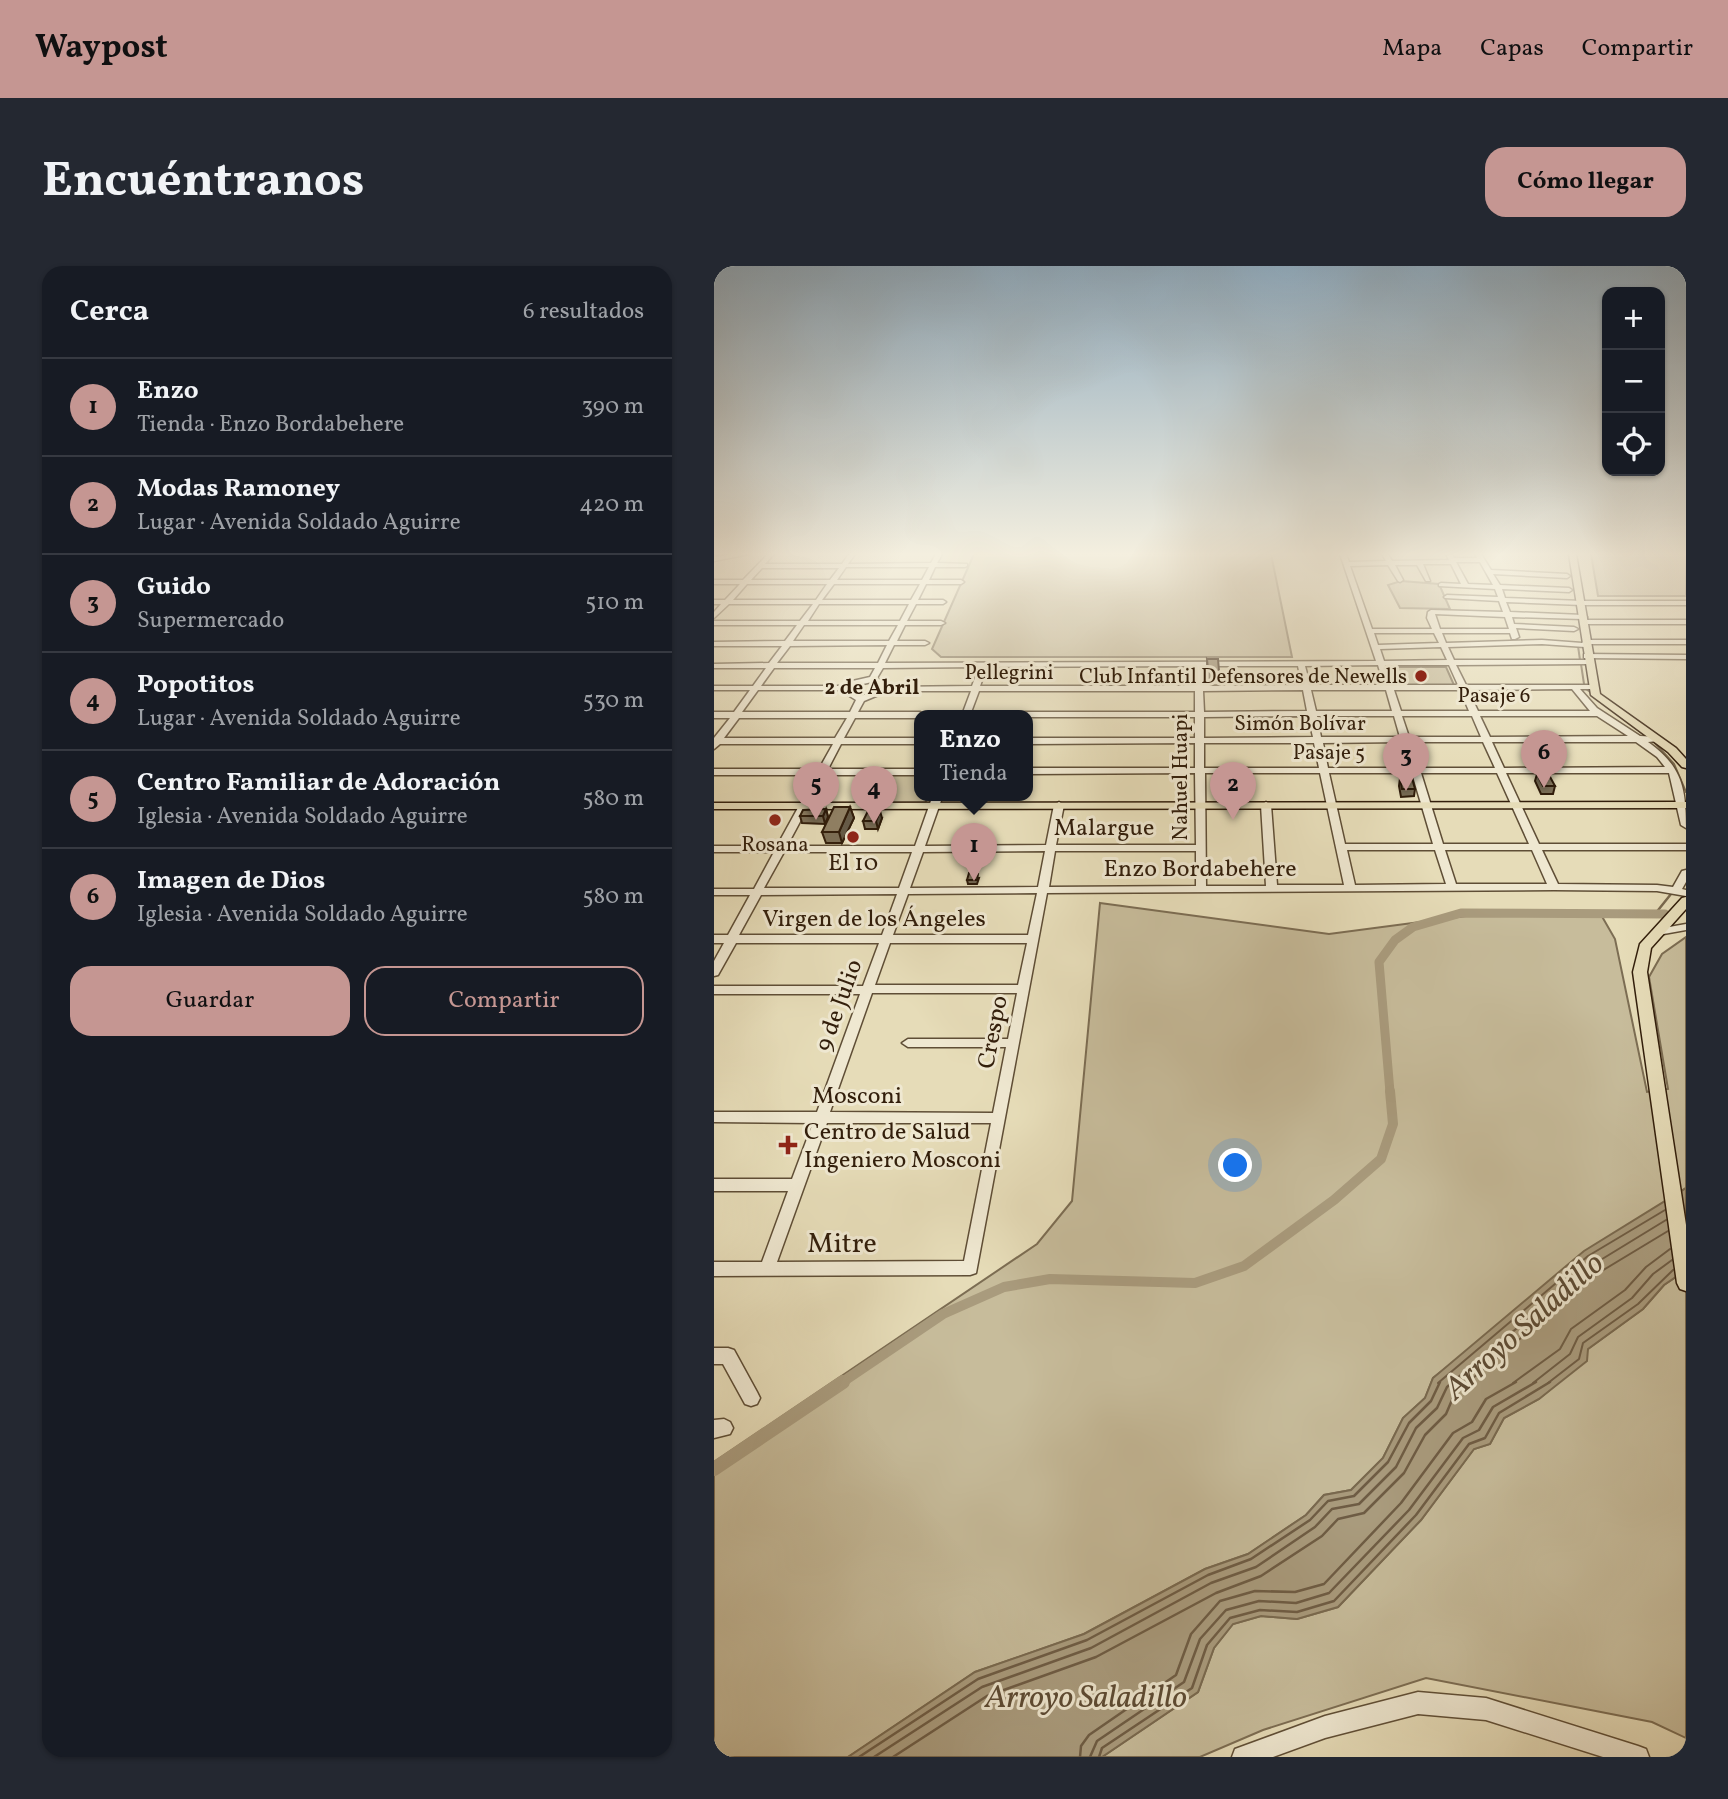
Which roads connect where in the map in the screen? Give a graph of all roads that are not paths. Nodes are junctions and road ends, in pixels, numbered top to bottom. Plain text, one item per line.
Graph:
1 (802, 623) edge
2 (902, 623) edge
3 (1366, 624) edge
4 (1433, 624) edge
5 (1475, 624) edge
6 (1509, 624) edge
7 (1583, 624) edge
8 (1644, 624) edge
9 (1511, 629) junction
10 (1573, 629) dead end
11 (1436, 630) junction
12 (1369, 631) junction
13 (1478, 631) junction
14 (1659, 642) junction
15 (1686, 642) edge
16 (925, 643) dead end
17 (1585, 643) junction
18 (714, 644) edge
19 (788, 644) junction
20 (891, 644) junction
21 (1517, 645) junction
22 (1443, 646) junction
23 (1375, 647) junction
24 (1671, 657) junction
25 (1686, 657) edge
26 (1381, 663) junction
27 (1451, 663) junction
28 (1199, 664) junction
29 (1301, 664) junction
30 (880, 665) junction
31 (984, 665) junction
32 (714, 666) edge
33 (772, 666) junction
34 (1584, 667) junction
35 (873, 678) junction
36 (1199, 687) junction
37 (1306, 687) junction
38 (1389, 687) junction
39 (1462, 687) junction
40 (1574, 687) junction
41 (1594, 687) junction
42 (714, 688) edge
43 (755, 688) junction
44 (844, 688) junction
45 (887, 689) junction
46 (975, 690) junction
47 (861, 699) junction
48 (969, 710) edge
49 (1200, 712) junction
50 (1312, 712) junction
51 (1397, 713) junction
52 (1474, 713) junction
53 (1601, 713) junction
54 (714, 715) edge
55 (736, 715) junction
56 (851, 715) junction
57 (914, 715) edge
58 (1033, 715) edge
59 (1636, 739) junction
60 (1656, 739) junction
61 (1318, 740) junction
62 (1405, 740) junction
63 (1486, 740) junction
64 (837, 741) junction
65 (914, 741) edge
66 (1033, 741) edge
67 (1200, 741) junction
68 (715, 743) edge
69 (1686, 765) edge
70 (1415, 769) junction
71 (1500, 769) junction
72 (1200, 770) junction
73 (1325, 770) junction
74 (1672, 770) junction
75 (1033, 771) edge
76 (714, 772) edge
77 (821, 772) junction
78 (914, 772) edge
79 (935, 803) edge
80 (1333, 806) junction
81 (1426, 806) junction
82 (1517, 806) junction
83 (1684, 806) edge
84 (1058, 807) junction
85 (1201, 807) junction
86 (1267, 807) junction
87 (714, 808) edge
88 (802, 808) junction
89 (1686, 825) edge
90 (1535, 846) junction
91 (1340, 847) junction
92 (1439, 847) junction
93 (1686, 847) edge
94 (1051, 848) junction
95 (1200, 848) junction
96 (714, 849) edge
97 (780, 849) junction
98 (918, 849) junction
99 (1686, 873) edge
100 (1452, 887) junction
101 (1554, 887) junction
102 (1350, 888) junction
103 (1202, 889) junction
104 (1272, 889) junction
105 (903, 890) junction
106 (1043, 890) junction
107 (714, 891) edge
108 (757, 891) junction
109 (1681, 903) edge
110 (1686, 927) edge
111 (1658, 932) junction
112 (714, 939) edge
113 (732, 939) junction
114 (886, 939) junction
115 (1033, 939) junction
116 (714, 972) edge
117 (868, 989) junction
118 (1024, 989) junction
119 (714, 990) edge
120 (908, 1043) dead end
121 (1013, 1043) junction
122 (714, 1117) edge
123 (822, 1118) junction
124 (999, 1118) junction
125 (714, 1185) edge
126 (797, 1185) junction
127 (970, 1268) joint
128 (714, 1269) edge
129 (767, 1269) junction
130 (1686, 1283) edge
131 (714, 1356) edge
132 (751, 1398) dead end
133 (1243, 1757) edge
134 (1638, 1757) edge

1 - 19 street
2 - 20 street
3 - 12 street
4 - 11 street
5 - 13 street
6 - 9 street
7 - 17 main road
8 - 14 street
9 - 10 street
9 - 13 street
9 - 21 street
11 - 12 street
11 - 13 street
11 - 22 street
12 - 23 street
14 - 15 street
14 - 17 street
14 - 24 street
16 - 20 street
17 - 21 street
17 - 34 main road
18 - 19 street
19 - 20 street
19 - 33 street
20 - 30 street
21 - 22 street
22 - 23 street
22 - 27 street
23 - 26 street
24 - 25 street
24 - 34 street
26 - 27 street
26 - 29 street
26 - 38 street
27 - 34 street
27 - 39 street
28 - 29 street
28 - 31 street
28 - 36 street, Nahuel Huapi
29 - 37 street
30 - 31 street
30 - 33 street
30 - 35 street
31 - 46 street
32 - 33 street
33 - 43 street
34 - 41 main road
35 - 44 street
35 - 45 street
36 - 37 street, Pellegrini
36 - 46 street, Pellegrini
36 - 49 street, Nahuel Huapi
37 - 38 street, Pellegrini
37 - 50 street
38 - 39 street, Pellegrini
38 - 51 street
39 - 40 street, Pellegrini
39 - 52 street
40 - 41 street, Pellegrini
40 - 53 street
41 - 60 main road
42 - 43 street
43 - 44 street
43 - 55 street
44 - 47 street
45 - 46 street, Pellegrini
45 - 47 street
46 - 48 street
47 - 56 street
49 - 50 street, Pasaje 6
49 - 58 street, Pasaje 6
49 - 67 street, Nahuel Huapi
50 - 51 street, Pasaje 6
50 - 61 street
51 - 52 street, Pasaje 6
51 - 62 street
52 - 53 street, Pasaje 6
52 - 63 street
53 - 59 street
54 - 55 street
55 - 56 street
55 - 68 street
56 - 57 street
56 - 64 street
59 - 60 street, Simón Bolívar
59 - 63 street, Simón Bolívar
59 - 74 street
60 - 69 main road
61 - 62 street, Simón Bolívar
61 - 67 street, Simón Bolívar
61 - 73 street
62 - 63 street, Simón Bolívar
62 - 70 street
63 - 71 street
64 - 65 street
64 - 68 street
64 - 77 street
66 - 67 street, Simón Bolívar
67 - 72 street, Nahuel Huapi
70 - 71 street, Pasaje 5
70 - 73 street, Pasaje 5
70 - 81 street
71 - 74 street, Pasaje 5
71 - 82 street
72 - 73 street, Pasaje 5
72 - 75 street, Pasaje 5
72 - 85 street, Nahuel Huapi
73 - 80 street
74 - 83 street
76 - 77 street
77 - 78 street
77 - 88 street
79 - 84 main road
79 - 88 main road
79 - 98 street, 9 de Julio
80 - 81 main road
80 - 86 main road
80 - 91 street
81 - 82 main road
81 - 92 street
82 - 83 main road
82 - 90 street
83 - 89 street
84 - 85 main road
84 - 94 street, Crespo
85 - 86 main road
85 - 95 street, Nahuel Huapi
86 - 104 street
87 - 88 main road
88 - 97 street
90 - 92 street
90 - 93 street
90 - 101 street
91 - 92 street
91 - 102 street
92 - 100 street
94 - 95 street, Malargue
94 - 98 street, Malargue
94 - 106 street, Crespo
95 - 103 street, Nahuel Huapi
96 - 97 street, Malargue
97 - 98 street, Malargue
97 - 108 street
98 - 105 street, 9 de Julio
99 - 109 street
100 - 101 street, Enzo Bordabehere
100 - 102 street, Enzo Bordabehere
101 - 109 street, Enzo Bordabehere
102 - 104 street, Enzo Bordabehere
103 - 104 street, Enzo Bordabehere
103 - 106 street, Enzo Bordabehere
105 - 106 street, Enzo Bordabehere
105 - 108 street, Enzo Bordabehere
105 - 114 street, 9 de Julio
106 - 115 street, Crespo
107 - 108 street, Enzo Bordabehere
108 - 113 street
109 - 110 street
109 - 111 main road
110 - 111 street
111 - 130 main road
112 - 113 street, Virgen de los Ángeles
113 - 114 street, Virgen de los Ángeles
113 - 116 street
114 - 115 street, Virgen de los Ángeles
114 - 117 street, 9 de Julio
115 - 118 street, Crespo
117 - 118 street
117 - 119 street
117 - 123 street, 9 de Julio
118 - 121 street, Crespo
120 - 121 street
121 - 124 street, Crespo
122 - 123 street, Mosconi
123 - 124 street, Mosconi
123 - 126 street, 9 de Julio
124 - 127 street, Crespo
125 - 126 street
126 - 129 street, 9 de Julio
127 - 129 street, Mitre
128 - 129 street, Mitre
131 - 132 street
133 - 134 street

